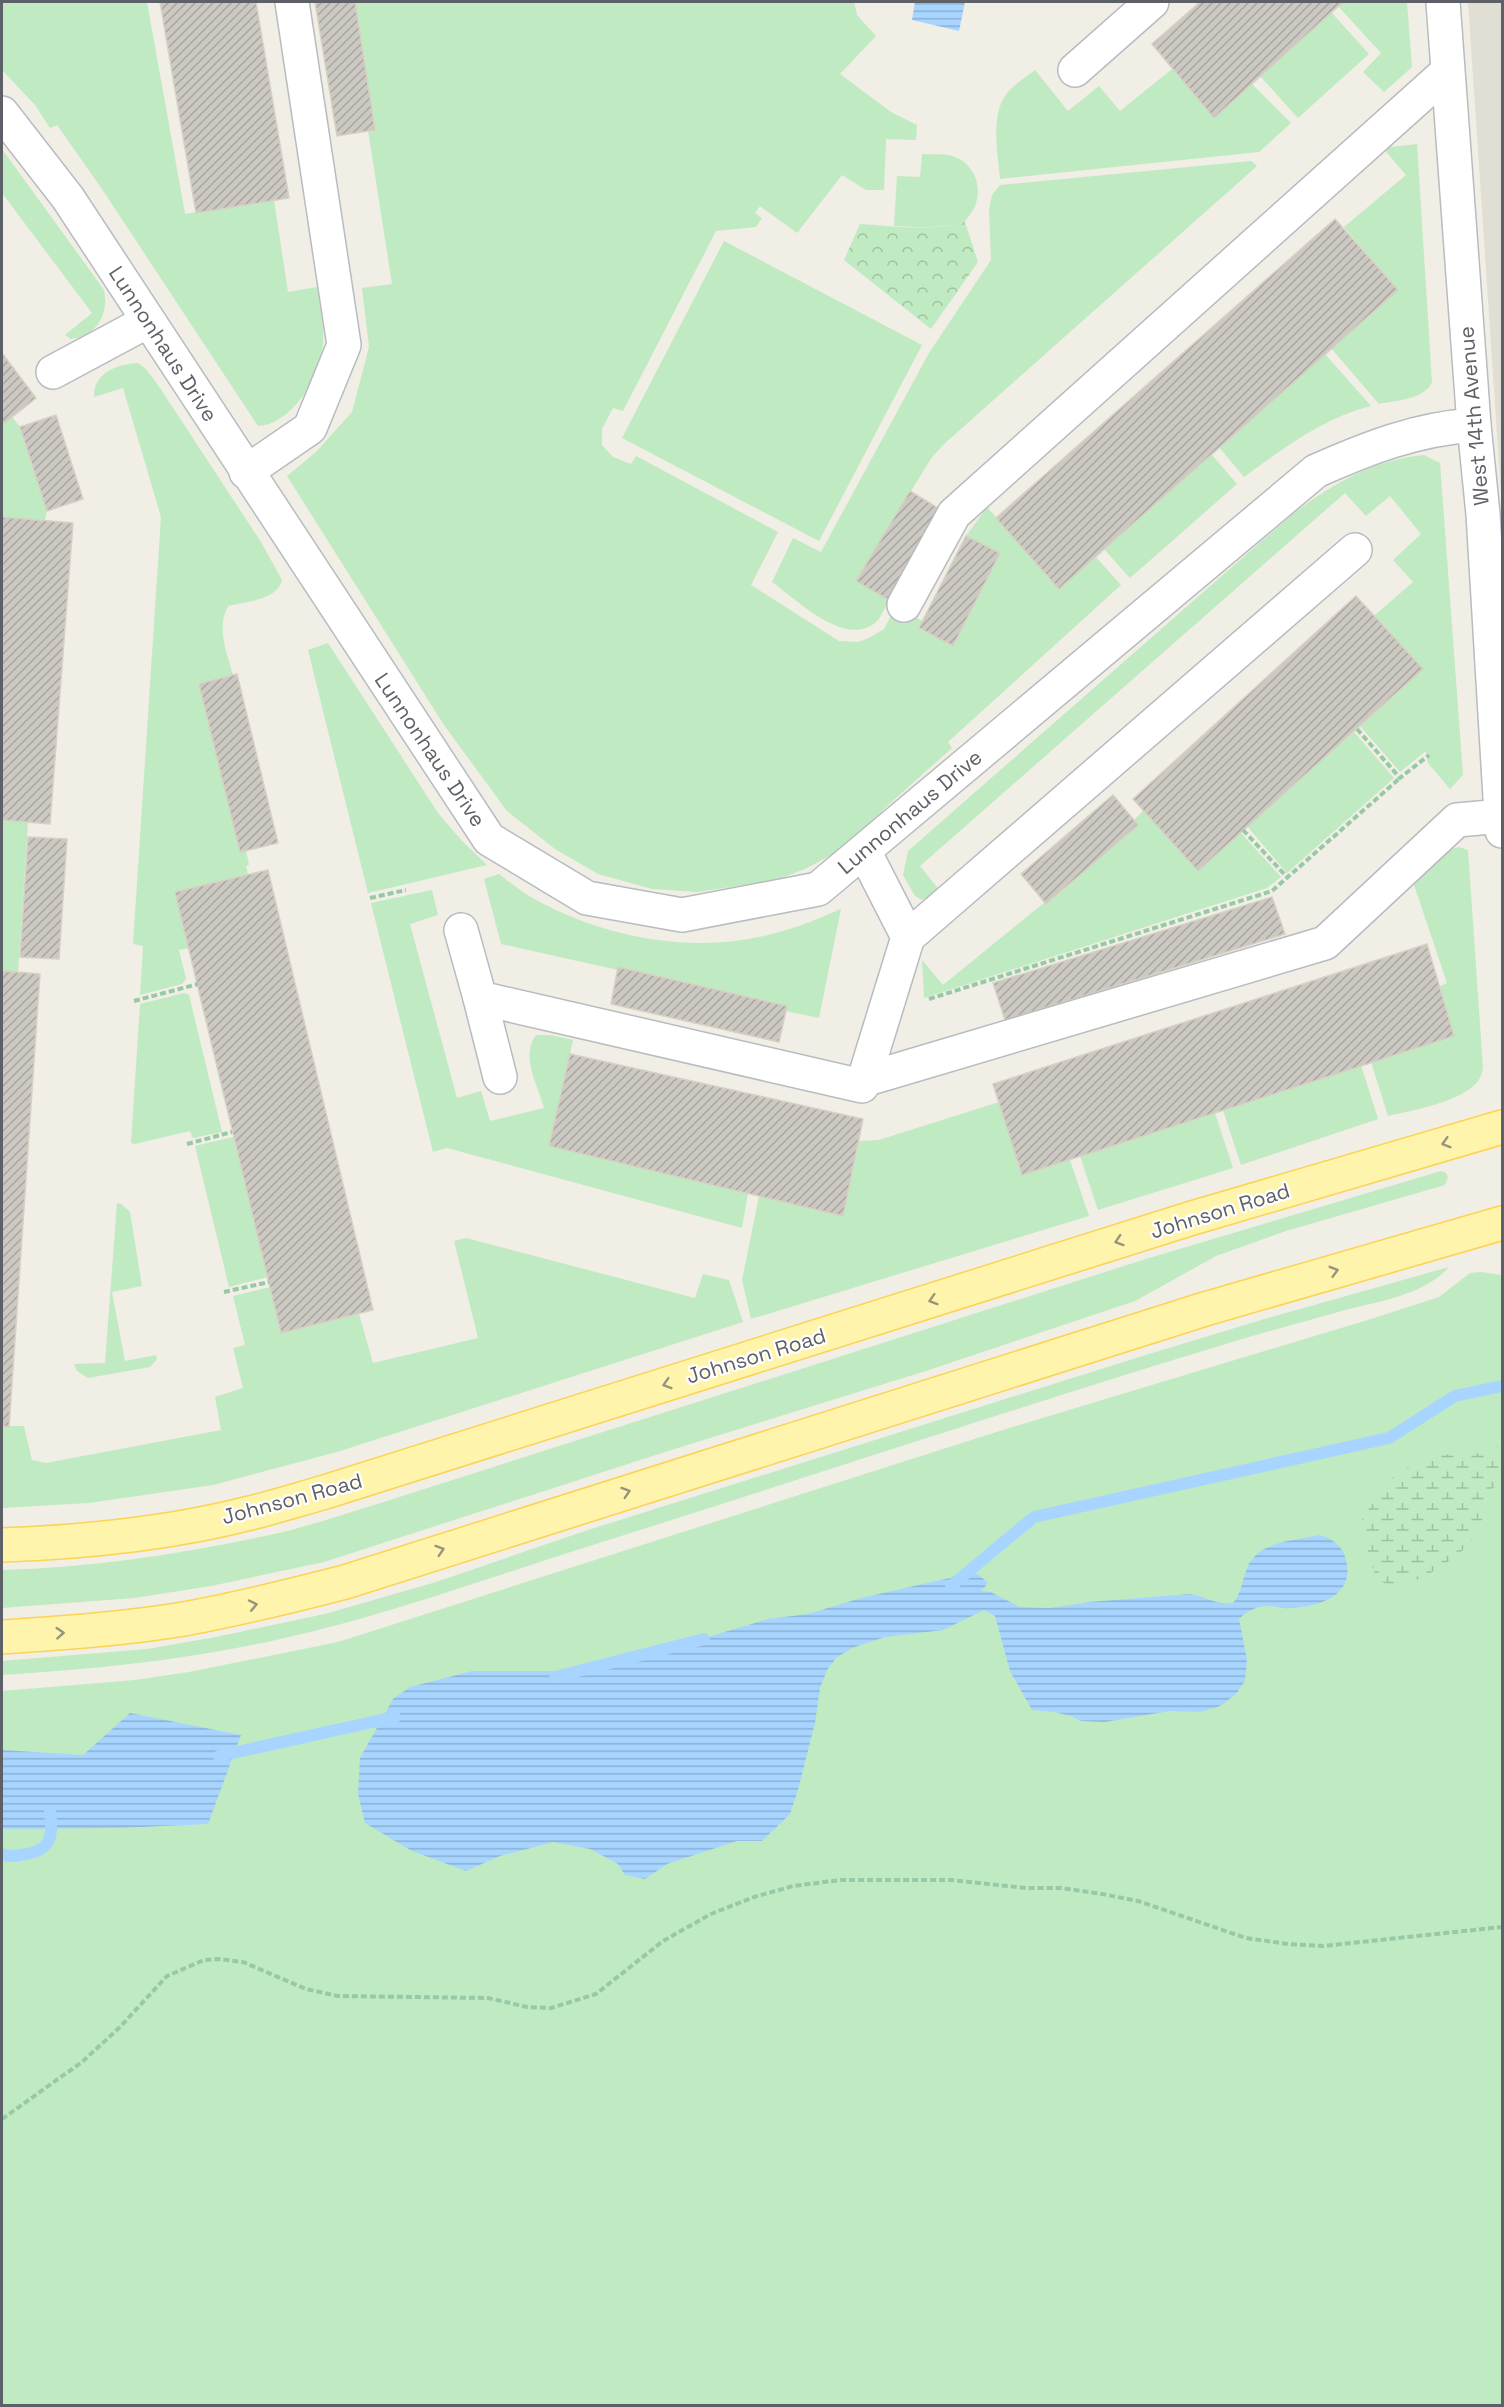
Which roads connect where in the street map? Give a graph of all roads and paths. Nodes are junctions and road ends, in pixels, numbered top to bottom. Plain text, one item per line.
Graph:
1 (292, 2) edge
2 (1152, 2) edge
3 (1443, 2) edge
4 (1075, 70) dead end
5 (1447, 72) junction
6 (2, 113) edge
7 (148, 321) junction
8 (53, 372) dead end
9 (1474, 425) junction
10 (246, 472) junction
11 (1355, 550) dead end
12 (904, 605) dead end
13 (1356, 729) dead end
14 (1429, 755) dead end
15 (1400, 778) junction
16 (1502, 823) edge
17 (1243, 830) dead end
18 (864, 851) junction
19 (1287, 877) junction
20 (406, 890) dead end
21 (370, 898) dead end
22 (461, 930) dead end
23 (908, 937) junction
24 (198, 984) dead end
25 (480, 998) junction
26 (134, 1001) dead end
27 (925, 1001) dead end
28 (500, 1077) dead end
29 (864, 1080) junction
30 (1503, 1127) edge
31 (232, 1132) dead end
32 (187, 1144) dead end
33 (1503, 1223) edge
34 (269, 1282) dead end
35 (224, 1292) dead end
36 (2, 1545) edge
37 (2, 1637) edge
38 (1503, 1927) edge
39 (2, 2119) edge

1 - 10 street
2 - 4 street
3 - 5 street, West 14th Avenue
5 - 9 street, West 14th Avenue
5 - 12 street
6 - 7 street, Lunnonhaus Drive
7 - 8 street
7 - 10 street, Lunnonhaus Drive
9 - 16 street, West 14th Avenue
9 - 18 street, Lunnonhaus Drive
10 - 18 street, Lunnonhaus Drive
11 - 23 street
13 - 15 path
14 - 15 path
15 - 19 path
16 - 29 street
17 - 19 path
18 - 23 street
19 - 27 path
20 - 21 path
22 - 25 street
23 - 29 street
24 - 26 path
25 - 28 street
25 - 29 street
30 -> 36 main road, Johnson Road
31 - 32 path
37 -> 33 main road
34 - 35 path
38 - 39 path

